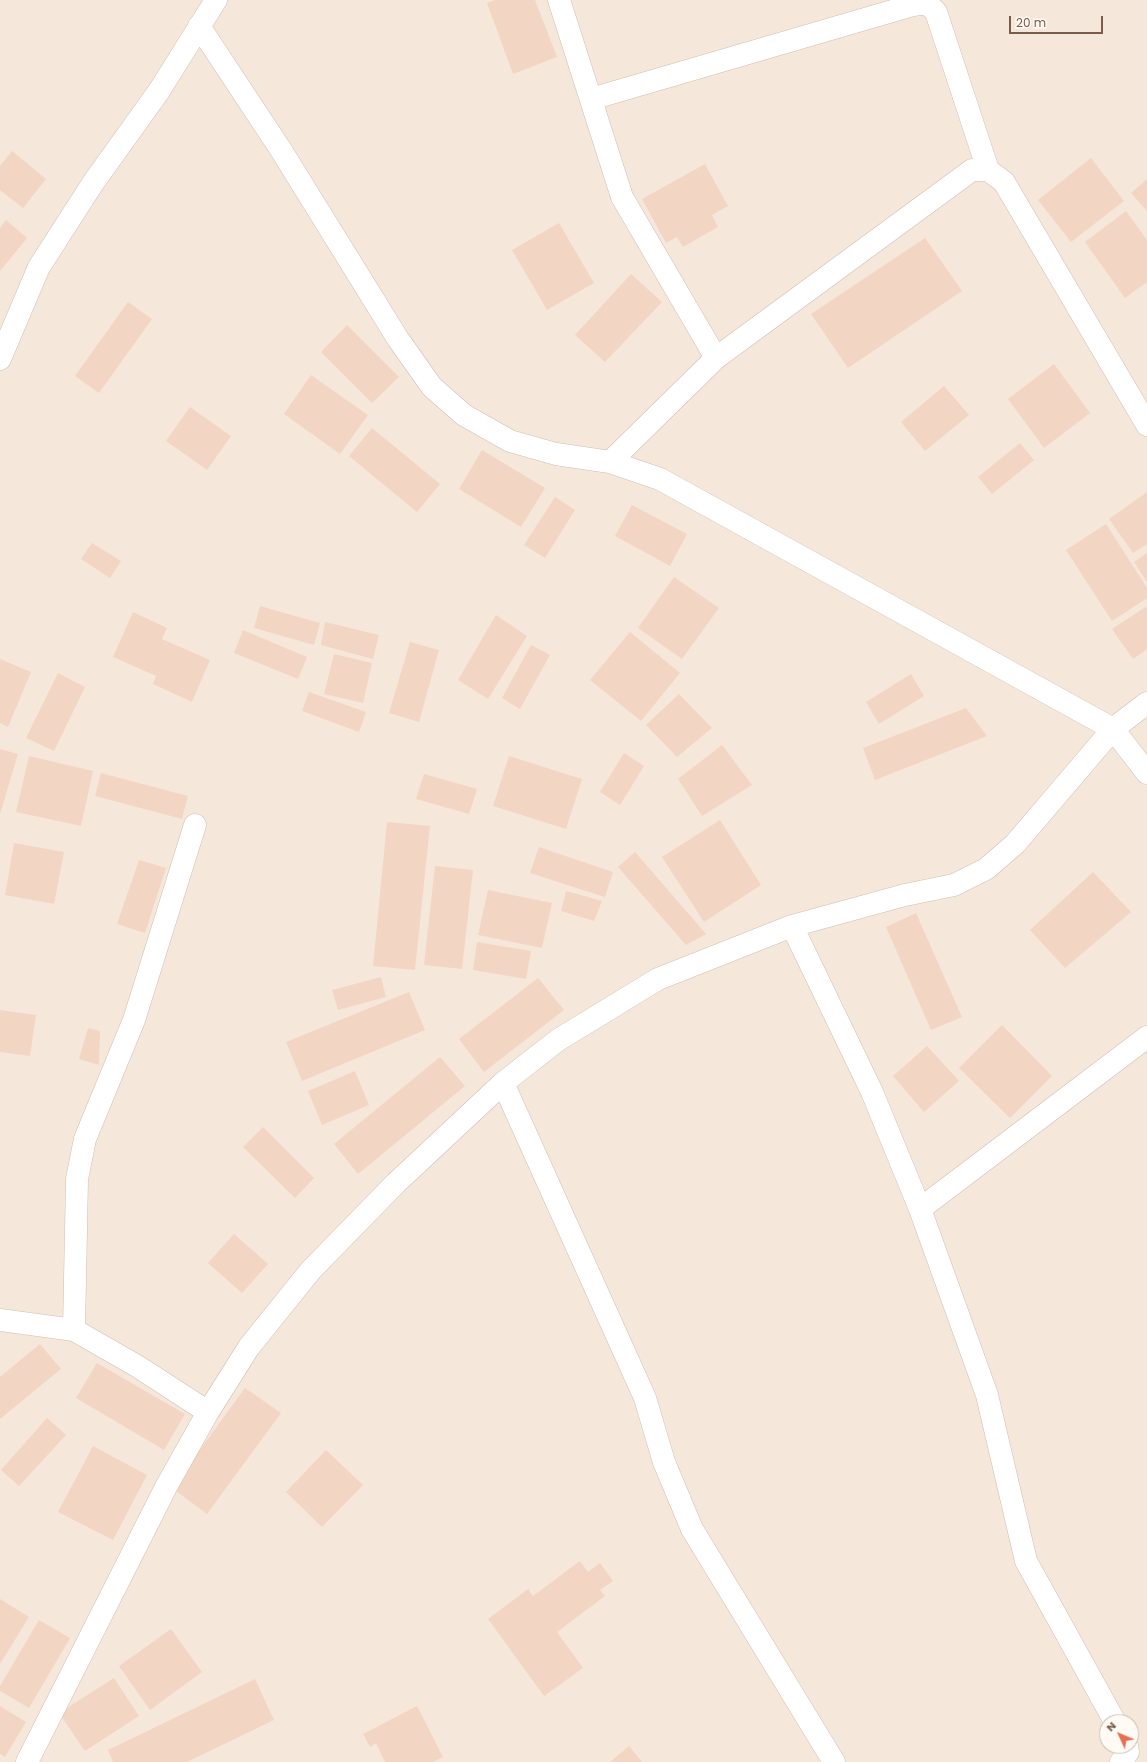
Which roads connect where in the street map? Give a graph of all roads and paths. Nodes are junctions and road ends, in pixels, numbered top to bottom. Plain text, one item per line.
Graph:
1 (216, 0) edge
2 (560, 0) edge
3 (199, 26) junction
4 (591, 99) junction
5 (988, 170) junction
6 (716, 358) junction
7 (0, 359) edge
8 (1147, 425) edge
9 (610, 462) junction
10 (1147, 703) edge
11 (1113, 729) junction
12 (1147, 773) edge
13 (195, 825) dead end
14 (792, 926) junction
15 (1147, 1037) edge
16 (503, 1083) junction
17 (920, 1209) junction
18 (0, 1320) edge
19 (74, 1330) junction
20 (208, 1412) junction
21 (1111, 1714) edge
22 (27, 1762) edge
23 (834, 1762) edge

1 - 3 street
2 - 4 street
3 - 7 street
3 - 9 street
4 - 5 street
4 - 6 street
5 - 6 street
5 - 8 street
6 - 9 street
9 - 11 street
10 - 11 street
11 - 12 street
11 - 14 street
13 - 19 street
14 - 16 street
14 - 17 street
15 - 17 street
16 - 20 street
16 - 23 street
17 - 21 street
18 - 19 street
19 - 20 street
20 - 22 street

